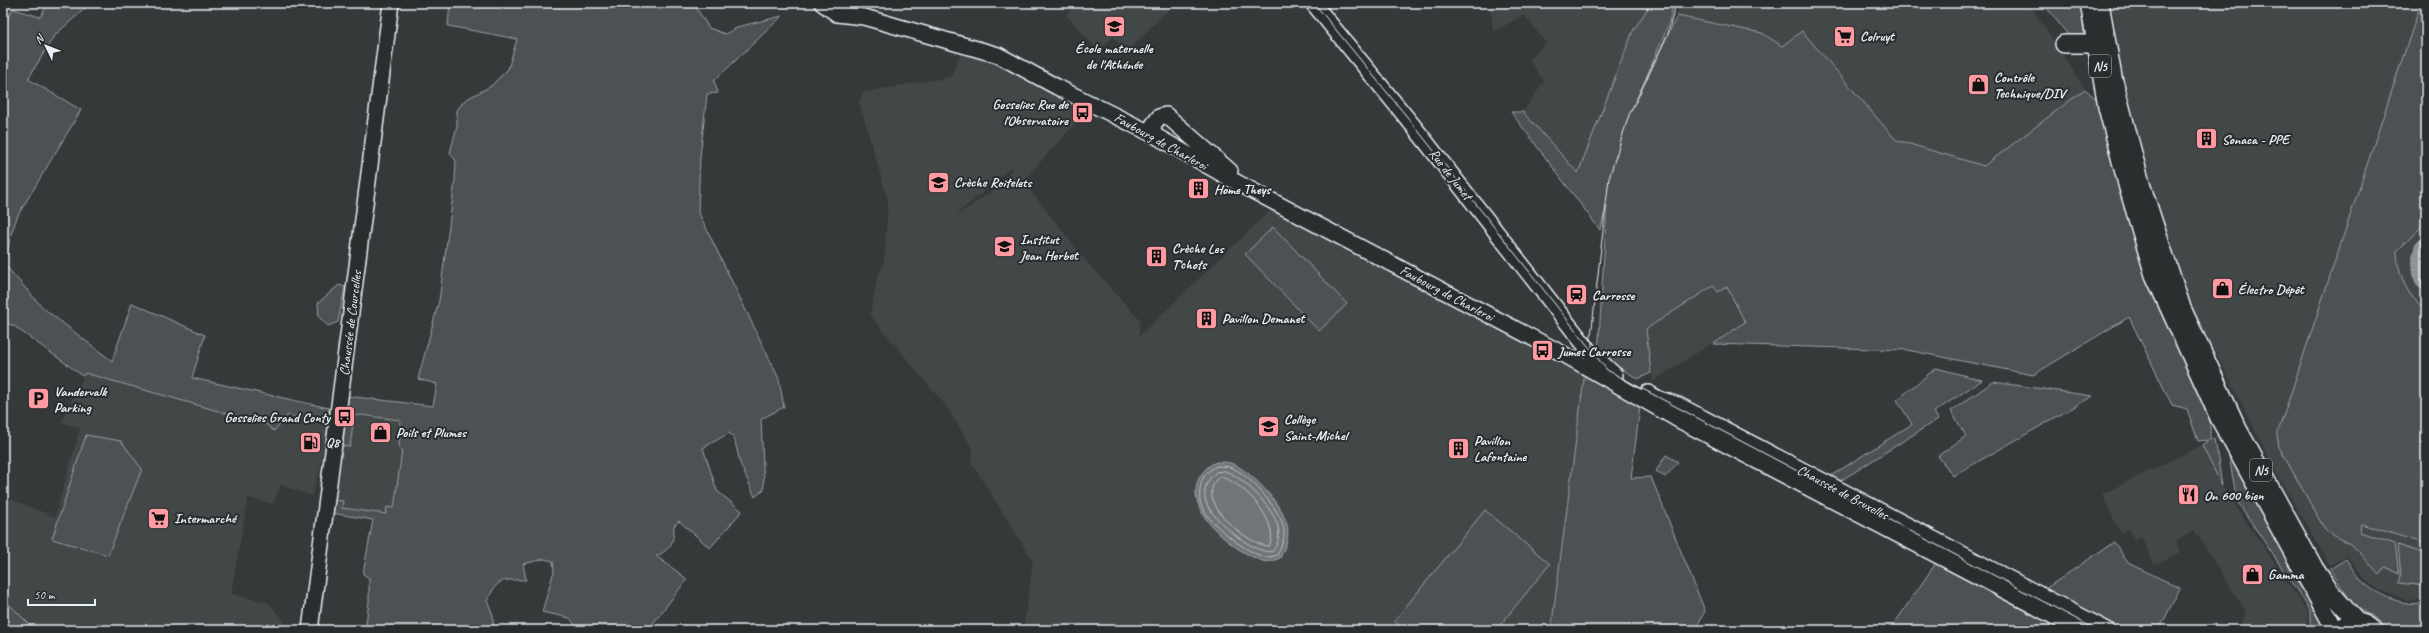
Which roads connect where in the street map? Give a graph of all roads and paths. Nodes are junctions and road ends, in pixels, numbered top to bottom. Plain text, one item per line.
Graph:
1 (822, 3) edge
2 (1313, 3) edge
3 (2089, 3) edge
4 (2100, 3) edge
5 (391, 10) edge
6 (2092, 41) junction
7 (2064, 44) dead end
8 (2113, 77) junction
9 (1150, 130) junction
10 (1187, 133) junction
11 (1176, 148) junction
12 (1498, 316) junction
13 (1577, 349) junction
14 (2223, 435) junction
15 (2257, 464) junction
16 (2357, 622) junction
17 (310, 630) edge
18 (2075, 630) edge
19 (2107, 630) edge
20 (2333, 630) edge
21 (2338, 630) edge
22 (2373, 630) edge

1 - 9 main road, Faubourg de Charleroi
2 - 13 main road, Rue de Jumet
3 - 6 main road, N5
4 - 8 main road, N5
5 - 17 main road, Chaussée de Courcelles
6 - 7 main road, N5
6 - 8 main road, N5
6 - 14 main road, N5
8 - 15 main road, N5
9 - 10 main road
9 - 11 main road, Faubourg de Charleroi
10 - 11 main road
10 - 12 main road
11 - 12 main road, Faubourg de Charleroi
12 - 13 main road, Faubourg de Charleroi
13 - 18 main road, Chaussée de Bruxelles
13 - 19 main road, Chaussée de Bruxelles
14 - 15 main road, N5
14 - 20 main road, N5
15 - 16 main road, N5
16 - 21 main road
16 - 22 main road, N5

